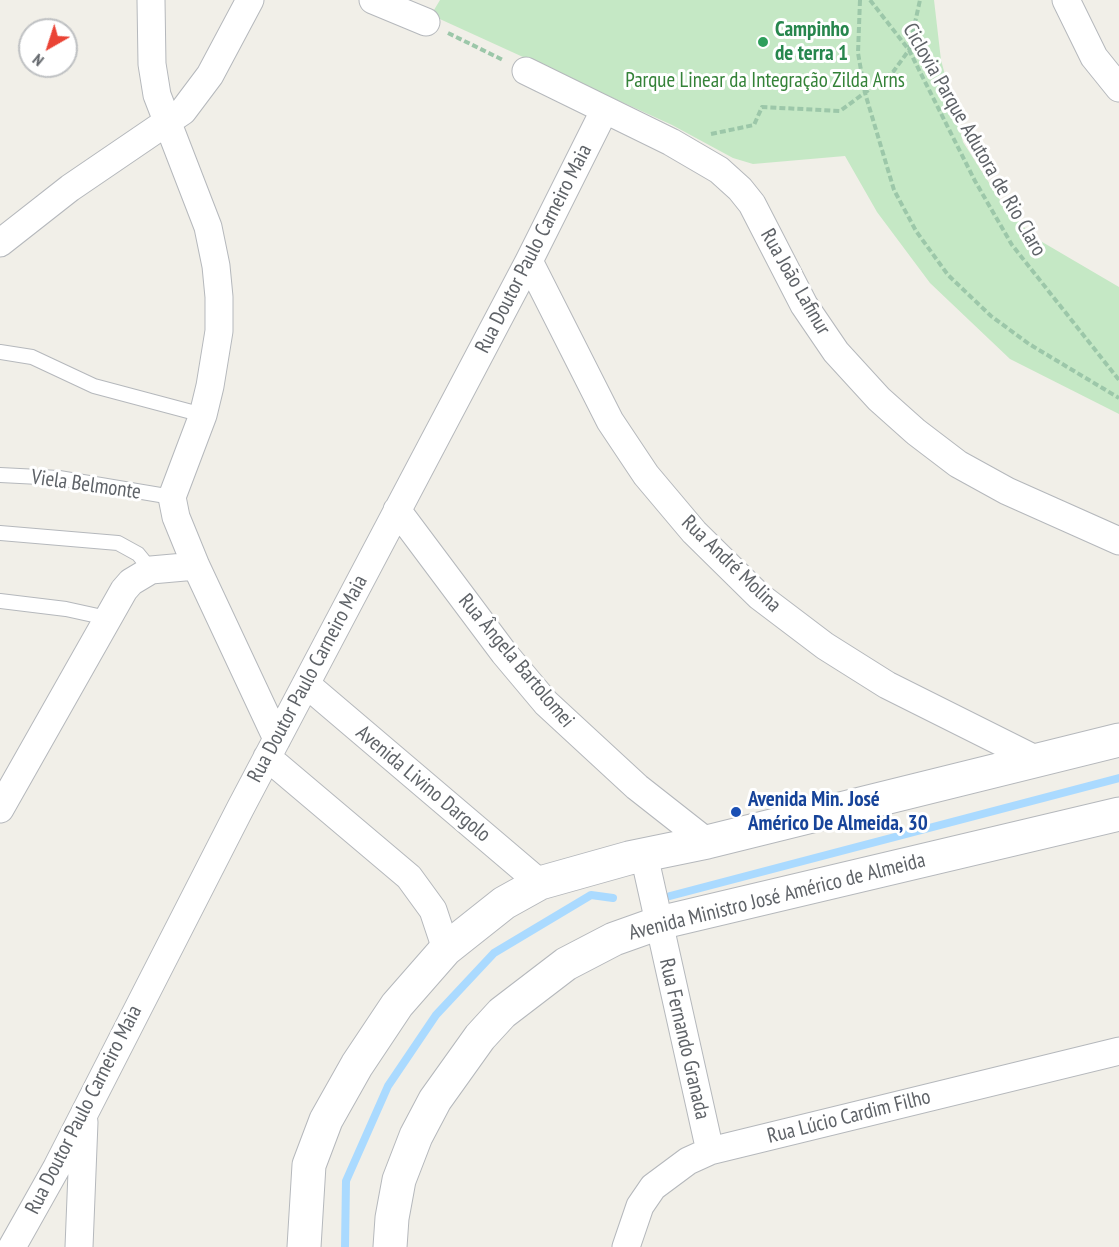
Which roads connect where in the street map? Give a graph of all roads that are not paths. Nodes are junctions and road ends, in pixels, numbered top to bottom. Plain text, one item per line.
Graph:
1 (151, 0) edge
2 (250, 0) edge
3 (373, 0) edge
4 (1066, 0) edge
5 (426, 22) road end
6 (526, 71) road end
7 (1119, 88) edge
8 (604, 111) junction
9 (166, 124) junction
10 (0, 243) edge
11 (529, 261) junction
12 (0, 352) edge
13 (203, 415) junction
14 (0, 475) edge
15 (172, 497) junction
16 (397, 510) junction
17 (0, 533) edge
18 (1119, 542) edge
19 (196, 566) junction
20 (151, 570) junction
21 (0, 601) edge
22 (106, 618) junction
23 (306, 684) junction
24 (1119, 740) edge
25 (272, 748) junction
26 (1039, 761) junction
27 (9, 775) edge
28 (0, 809) edge
29 (1119, 814) edge
30 (707, 842) junction
31 (644, 855) junction
32 (540, 883) junction
33 (659, 923) junction
34 (446, 949) junction
35 (1119, 1051) edge
36 (84, 1113) junction
37 (710, 1151) junction
38 (12, 1247) edge
39 (79, 1247) edge
40 (304, 1247) edge
41 (390, 1247) edge
42 (626, 1247) edge

1 - 9 street
2 - 9 street
3 - 5 street
4 - 7 street
6 - 8 street, Rua João Lafinur
8 - 11 street, Rua Doutor Paulo Carneiro Maia
8 - 18 street, Rua João Lafinur
9 - 10 street
9 - 13 street
11 - 16 street, Rua Doutor Paulo Carneiro Maia
11 - 26 street, Rua André Molina
12 - 13 lane
13 - 15 street
14 - 15 lane, Viela Belmonte
15 - 19 street
16 - 23 street, Rua Doutor Paulo Carneiro Maia
16 - 30 street, Rua Ângela Bartolomei
17 - 20 lane
19 - 20 street
19 - 25 street
20 - 22 street
21 - 22 lane
22 - 27 street
23 - 25 street, Rua Doutor Paulo Carneiro Maia
23 - 32 street, Avenida Livino Dargolo
24 - 26 street
25 - 34 street
25 - 36 street, Rua Doutor Paulo Carneiro Maia
26 - 30 street
27 - 28 street
29 - 33 street, Avenida Ministro José Américo de Almeida
30 - 31 street
31 - 32 street
31 - 33 street, Rua Fernando Granada
32 - 34 street
33 - 37 street, Rua Fernando Granada
33 - 41 street, Avenida Ministro José Américo de Almeida
34 - 40 street
35 - 37 street, Rua Lúcio Cardim Filho
36 - 38 street, Rua Doutor Paulo Carneiro Maia
36 - 39 street
37 - 42 street, Rua Lúcio Cardim Filho

